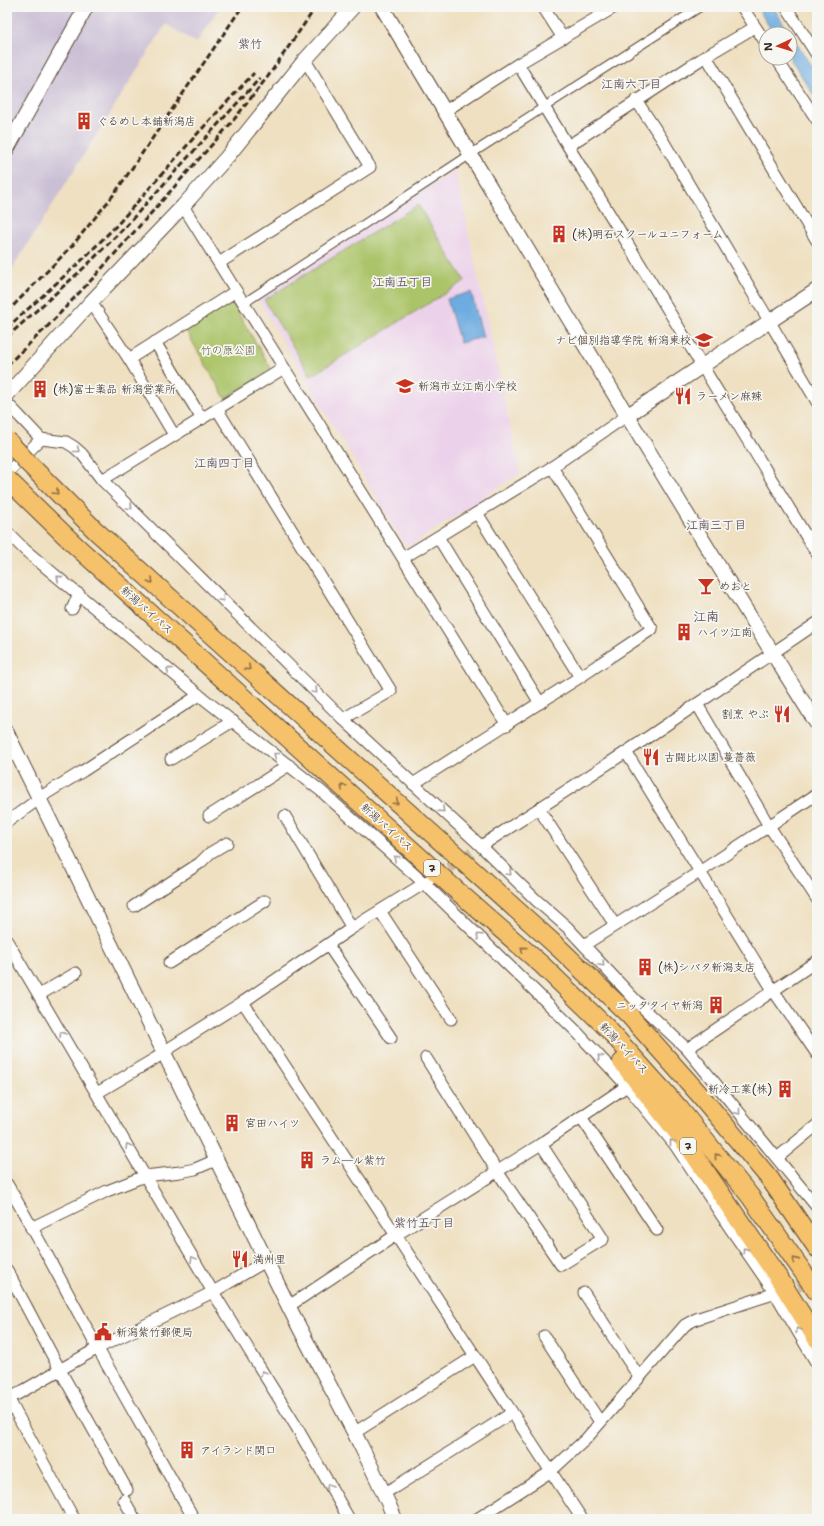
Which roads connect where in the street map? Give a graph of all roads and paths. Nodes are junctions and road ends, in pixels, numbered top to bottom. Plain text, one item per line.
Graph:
1 (86, 7) edge
2 (353, 7) edge
3 (382, 7) edge
4 (543, 7) edge
5 (615, 7) edge
6 (700, 7) edge
7 (742, 7) edge
8 (786, 7) edge
9 (755, 26) junction
10 (758, 31) edge
11 (563, 38) junction
12 (817, 55) edge
13 (706, 56) junction
14 (305, 60) junction
15 (518, 64) junction
16 (781, 66) edge
17 (636, 100) junction
18 (544, 107) junction
19 (445, 111) junction
20 (817, 120) edge
21 (568, 146) junction
22 (7, 149) edge
23 (471, 154) junction
24 (183, 206) junction
25 (817, 241) edge
26 (219, 263) junction
27 (817, 290) edge
28 (236, 291) junction
29 (91, 302) junction
30 (244, 303) junction
31 (770, 322) junction
32 (155, 342) junction
33 (128, 359) junction
34 (702, 366) junction
35 (284, 368) junction
36 (7, 395) edge
37 (817, 402) edge
38 (7, 403) edge
39 (217, 409) junction
40 (628, 414) junction
41 (202, 419) junction
42 (174, 436) junction
43 (41, 439) junction
44 (7, 440) edge
45 (552, 467) junction
46 (7, 477) edge
47 (102, 480) junction
48 (477, 512) junction
49 (7, 532) edge
50 (438, 537) junction
51 (817, 554) edge
52 (403, 558) junction
53 (79, 594) junction
54 (72, 608) dead end
55 (817, 623) edge
56 (773, 653) junction
57 (580, 677) junction
58 (199, 695) junction
59 (540, 703) junction
60 (697, 704) junction
61 (343, 719) junction
62 (232, 721) junction
63 (817, 724) edge
64 (507, 725) junction
65 (7, 733) edge
66 (626, 752) junction
67 (172, 759) dead end
68 (289, 765) junction
69 (413, 784) junction
70 (817, 794) edge
71 (39, 798) junction
72 (539, 809) junction
73 (209, 816) dead end
74 (285, 816) dead end
75 (7, 822) edge
76 (769, 826) junction
77 (227, 842) dead end
78 (482, 846) junction
79 (701, 871) junction
80 (426, 883) junction
81 (817, 899) edge
82 (265, 901) dead end
83 (134, 906) dead end
84 (380, 911) junction
85 (615, 925) junction
86 (352, 928) junction
87 (7, 941) edge
88 (328, 945) junction
89 (584, 945) junction
90 (817, 961) edge
91 (169, 963) dead end
92 (542, 965) junction
93 (76, 973) dead end
94 (773, 990) junction
95 (38, 995) junction
96 (243, 1002) junction
97 (450, 1019) dead end
98 (391, 1038) dead end
99 (687, 1049) junction
100 (165, 1051) junction
101 (817, 1054) edge
102 (426, 1058) dead end
103 (627, 1086) junction
104 (97, 1093) junction
105 (581, 1117) junction
106 (817, 1125) edge
107 (541, 1144) junction
108 (777, 1158) junction
109 (216, 1160) junction
110 (497, 1171) junction
111 (145, 1176) junction
112 (7, 1184) edge
113 (817, 1207) edge
114 (31, 1228) junction
115 (657, 1230) dead end
116 (396, 1235) junction
117 (817, 1248) edge
118 (266, 1260) junction
119 (7, 1270) edge
120 (213, 1292) junction
121 (817, 1292) edge
122 (584, 1293) dead end
123 (777, 1293) junction
124 (289, 1306) junction
125 (544, 1336) dead end
126 (817, 1339) edge
127 (98, 1348) junction
128 (475, 1356) junction
129 (817, 1364) edge
130 (60, 1370) junction
131 (639, 1377) junction
132 (8, 1399) edge
133 (512, 1413) junction
134 (600, 1422) junction
135 (354, 1433) junction
136 (550, 1472) junction
137 (384, 1493) junction
138 (74, 1519) edge
139 (135, 1519) edge
140 (194, 1519) edge
141 (349, 1519) edge
142 (395, 1519) edge
143 (477, 1519) edge
144 (582, 1519) edge

1 - 22 street
2 - 14 street
3 - 19 street
4 - 11 street
5 - 11 street
6 - 18 street
7 - 9 street
8 - 12 street
9 - 10 street
9 - 13 street
11 - 15 street
13 - 17 street
13 - 25 street
14 - 24 street
14 - 26 street
15 - 18 street
15 - 19 street
16 - 20 street
17 - 21 street
17 - 31 street
18 - 21 street
18 - 23 street
19 - 23 street
21 - 34 street
23 - 30 street
23 - 40 street
24 - 26 street
24 - 29 street
26 - 28 street
27 - 31 street
28 - 30 street
28 - 32 street
29 - 33 street
29 - 36 street
30 - 35 street
31 - 34 street
31 - 37 street
32 - 33 street
32 - 41 street
33 - 42 street
34 - 40 street
34 - 51 street
35 - 39 street
35 - 52 street
38 - 43 street
39 - 41 street
39 - 61 street
40 - 45 street
40 - 56 street
41 - 42 street
42 - 47 street
43 - 46 street
43 -> 47 street
44 -> 117 highway, 7, bridge
45 - 48 street
45 - 57 street
92 -> 46 highway, 新潟バイパス / 7
47 -> 61 street
48 - 50 street
48 - 57 street
53 -> 49 street
50 - 52 street
50 - 59 street
52 - 64 street
53 - 54 street
58 -> 53 street
55 - 56 street
56 - 60 street
56 - 63 street
57 - 59 street
58 - 62 street
58 - 71 street
59 - 64 street
60 - 66 street
60 - 76 street
61 - 69 street
62 - 67 street
68 -> 62 street
64 - 69 street
65 - 71 street
66 - 72 street
66 - 79 street
68 - 73 street
80 -> 68 street
69 -> 78 street
70 - 76 street
71 - 75 street
71 - 100 street
72 - 78 street
72 - 85 street
74 - 86 street
76 - 79 street
76 - 81 street
77 - 83 street
78 -> 89 street
79 - 85 street
79 - 94 street
80 - 84 street
103 -> 80 street
82 - 91 street
84 - 86 street
84 - 97 street
85 - 89 street
86 - 88 street
87 - 95 street
88 - 96 street
88 - 98 street
89 -> 99 street
90 - 94 street
121 -> 92 highway, 新潟バイパス / 7
92 - 126 highway, 7
93 - 95 street
94 - 99 street
94 - 101 street
104 -> 95 street
96 - 100 street
96 - 116 street
99 -> 108 street
100 - 104 street
100 - 109 street
102 - 110 street
103 - 105 street
123 -> 103 street
111 -> 104 street
105 - 107 street
105 - 115 street
106 - 108 street
107 - 110 street
107 - 110 street
108 - 113 street
109 - 111 street
109 - 118 street
110 - 116 street
111 - 114 street
120 -> 111 street
112 - 114 street
114 - 127 street
116 - 124 street
116 - 128 street
118 - 120 street
118 - 124 street
119 - 130 street
120 - 127 street
141 -> 120 street
122 - 131 street
129 -> 123 street
123 - 131 street
124 - 135 street
125 - 134 street
127 - 130 street
127 - 140 street
128 - 133 street
128 - 135 street
130 - 132 street
130 - 139 street
131 - 134 street
132 - 138 street
133 - 136 street
133 - 137 street
134 - 136 street
135 - 137 street
136 - 143 street
136 - 144 street
137 - 142 street

